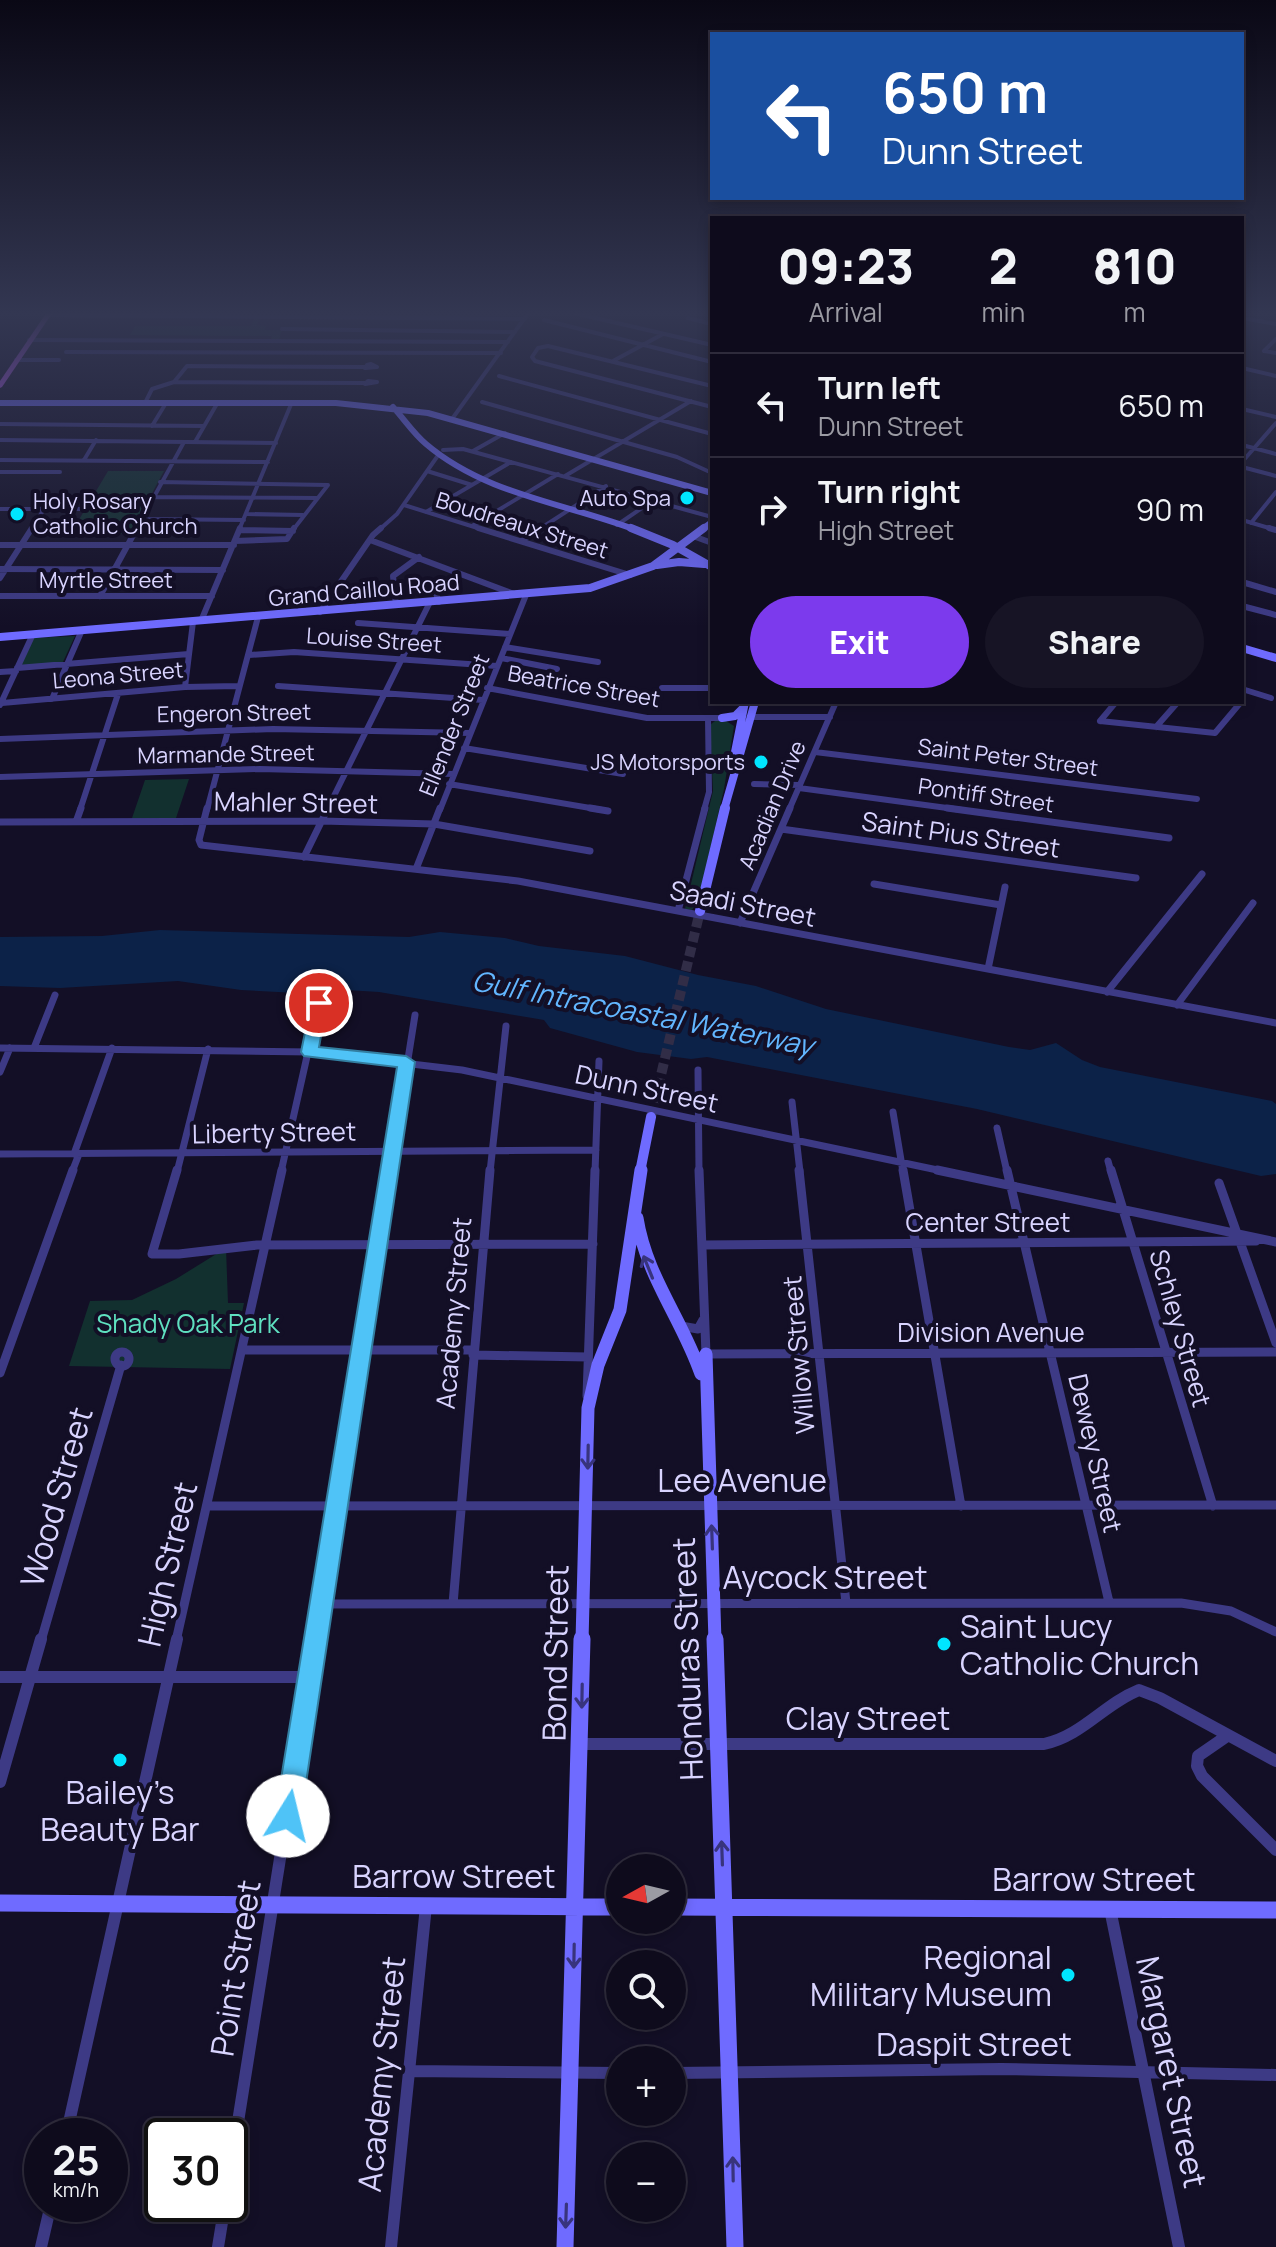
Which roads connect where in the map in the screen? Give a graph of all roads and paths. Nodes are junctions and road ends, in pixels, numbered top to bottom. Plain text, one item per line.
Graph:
1 (158, 417) edge
2 (209, 417) edge
3 (286, 417) edge
4 (406, 417) edge
5 (441, 417) edge
6 (536, 417) edge
7 (648, 417) edge
8 (664, 417) edge
9 (452, 419) joint
10 (659, 420) junction
11 (1276, 423) edge
12 (0, 424) edge
13 (152, 426) junction
14 (204, 426) junction
15 (505, 433) junction
16 (710, 433) edge
17 (0, 440) edge
18 (96, 440) junction
19 (623, 441) junction
20 (184, 442) junction
21 (195, 442) junction
22 (276, 443) junction
23 (1244, 446) edge
24 (1254, 448) junction
25 (441, 452) junction
26 (472, 452) junction
27 (1276, 454) edge
28 (594, 458) junction
29 (0, 460) edge
30 (84, 460) junction
31 (1244, 461) edge
32 (173, 462) junction
33 (268, 462) junction
34 (511, 462) junction
35 (1244, 465) edge
36 (427, 471) junction
37 (0, 472) edge
38 (60, 472) dead end
39 (710, 472) edge
40 (561, 475) junction
41 (1276, 476) edge
42 (485, 478) junction
43 (160, 482) junction
44 (258, 484) junction
45 (472, 485) junction
46 (606, 486) junction
47 (710, 492) edge
48 (1276, 492) edge
49 (525, 494) junction
50 (153, 497) junction
51 (317, 498) junction
52 (252, 499) junction
53 (655, 499) junction
54 (404, 505) junction
55 (0, 509) edge
56 (44, 509) junction
57 (82, 509) dead end
58 (570, 509) junction
59 (426, 512) junction
60 (303, 515) junction
61 (246, 517) junction
62 (710, 518) edge
63 (141, 519) junction
64 (710, 521) edge
65 (1244, 521) edge
66 (1251, 523) junction
67 (619, 524) junction
68 (472, 526) junction
69 (240, 530) junction
70 (1276, 530) edge
71 (293, 531) junction
72 (693, 536) junction
73 (370, 540) junction
74 (521, 541) junction
75 (710, 542) edge
76 (234, 543) junction
77 (0, 545) edge
78 (20, 545) junction
79 (127, 546) junction
80 (681, 546) junction
81 (419, 557) junction
82 (710, 563) edge
83 (710, 564) edge
84 (653, 566) junction
85 (3, 569) edge
86 (114, 570) junction
87 (223, 570) junction
88 (631, 575) junction
89 (0, 578) edge
90 (432, 582) dead end
91 (1244, 583) edge
92 (1276, 592) edge
93 (522, 595) junction
94 (0, 596) edge
95 (100, 596) junction
96 (212, 596) junction
97 (434, 602) junction
98 (396, 605) junction
99 (1244, 607) edge
100 (320, 612) junction
101 (1276, 615) edge
102 (258, 617) junction
103 (197, 621) junction
104 (358, 623) dead end
105 (418, 627) junction
106 (82, 630) junction
107 (33, 634) junction
108 (510, 634) junction
109 (0, 637) edge
110 (505, 647) junction
111 (1244, 649) edge
112 (189, 654) junction
113 (249, 655) junction
114 (501, 658) junction
115 (1276, 658) edge
116 (402, 660) junction
117 (598, 662) dead end
118 (65, 666) junction
119 (497, 666) junction
120 (557, 669) dead end
121 (16, 670) junction
122 (0, 672) edge
123 (238, 686) junction
124 (278, 686) dead end
125 (185, 687) junction
126 (487, 688) junction
127 (662, 688) dead end
128 (710, 688) edge
129 (1246, 690) edge
130 (385, 693) junction
131 (118, 694) junction
132 (1271, 698) dead end
133 (52, 699) junction
134 (483, 700) junction
135 (1, 704) edge
136 (755, 704) edge
137 (835, 704) edge
138 (1114, 704) edge
139 (1176, 704) edge
140 (1239, 704) edge
141 (744, 705) edge
142 (752, 717) junction
143 (830, 717) junction
144 (708, 718) junction
145 (722, 718) junction
146 (1156, 727) junction
147 (739, 729) junction
148 (227, 730) junction
149 (367, 730) junction
150 (470, 733) junction
151 (107, 734) junction
152 (0, 739) edge
153 (464, 748) junction
154 (815, 752) junction
155 (217, 771) junction
156 (347, 771) junction
157 (733, 773) junction
158 (453, 774) junction
159 (623, 774) dead end
160 (93, 775) junction
161 (0, 777) edge
162 (449, 784) junction
163 (754, 784) dead end
164 (800, 786) junction
165 (1197, 799) dead end
166 (608, 811) dead end
167 (204, 821) junction
168 (322, 821) junction
169 (0, 822) edge
170 (76, 822) junction
171 (434, 824) junction
172 (781, 829) junction
173 (1169, 838) dead end
174 (590, 851) dead end
175 (304, 857) junction
176 (416, 869) junction
177 (1202, 874) dead end
178 (1136, 878) dead end
179 (874, 884) dead end
180 (1005, 887) dead end
181 (1253, 903) dead end
182 (1001, 905) junction
183 (678, 911) junction
184 (700, 911) tunnel mouth
185 (740, 923) junction
186 (988, 969) junction
187 (1107, 992) junction
188 (55, 995) dead end
189 (319, 1003) dead end
190 (1177, 1005) junction
191 (415, 1015) dead end
192 (1276, 1023) edge
193 (506, 1026) dead end
194 (0, 1048) edge
195 (10, 1048) junction
196 (34, 1048) junction
197 (112, 1048) junction
198 (208, 1049) junction
199 (310, 1052) junction
200 (599, 1061) dead end
201 (406, 1062) junction
202 (698, 1070) dead end
203 (0, 1072) edge
204 (499, 1076) junction
205 (598, 1099) junction
206 (792, 1102) dead end
207 (893, 1112) dead end
208 (651, 1117) tunnel mouth
209 (699, 1121) junction
210 (997, 1128) dead end
211 (798, 1140) junction
212 (392, 1150) junction
213 (492, 1150) junction
214 (596, 1150) junction
215 (287, 1151) junction
216 (0, 1154) edge
217 (76, 1154) junction
218 (179, 1154) junction
219 (1108, 1161) dead end
220 (902, 1162) junction
221 (1219, 1183) dead end
222 (1011, 1187) junction
223 (636, 1201) junction
224 (1123, 1209) junction
225 (1238, 1238) junction
226 (1132, 1242) junction
227 (1275, 1242) edge
228 (809, 1243) junction
229 (593, 1244) junction
230 (917, 1244) junction
231 (1026, 1244) junction
232 (267, 1245) junction
233 (377, 1245) junction
234 (482, 1245) junction
235 (703, 1245) junction
236 (705, 1316) junction
237 (681, 1326) junction
238 (1276, 1343) edge
239 (242, 1350) junction
240 (360, 1352) junction
241 (474, 1352) junction
242 (1165, 1352) junction
243 (1276, 1352) edge
244 (706, 1354) junction
245 (820, 1355) junction
246 (936, 1355) junction
247 (1051, 1355) junction
248 (588, 1357) junction
249 (121, 1365) dead end
250 (0, 1373) edge
251 (706, 1393) junction
252 (588, 1408) junction
253 (1276, 1505) edge
254 (208, 1506) junction
255 (711, 1506) junction
256 (836, 1506) junction
257 (961, 1506) junction
258 (1086, 1506) junction
259 (1213, 1506) junction
260 (337, 1507) junction
261 (461, 1507) junction
262 (587, 1507) junction
263 (1109, 1602) junction
264 (584, 1603) junction
265 (846, 1603) junction
266 (322, 1604) junction
267 (453, 1604) junction
268 (714, 1604) junction
269 (1276, 1632) edge
270 (31, 1676) junction
271 (0, 1677) edge
272 (170, 1677) junction
273 (310, 1677) junction
274 (1227, 1736) junction
275 (580, 1744) junction
276 (718, 1744) junction
277 (1276, 1761) edge
278 (0, 1782) edge
279 (1276, 1850) edge
280 (0, 1903) edge
281 (119, 1905) junction
282 (274, 1905) junction
283 (426, 1906) junction
284 (576, 1907) junction
285 (606, 1907) edge
286 (686, 1907) edge
287 (724, 1907) junction
288 (1110, 1909) junction
289 (1276, 1910) edge
290 (409, 2071) junction
291 (571, 2072) junction
292 (606, 2073) edge
293 (686, 2073) edge
294 (731, 2073) junction
295 (1143, 2074) junction
296 (1276, 2075) edge
297 (70, 2118) edge
298 (239, 2118) edge
299 (47, 2222) edge
300 (222, 2222) edge
301 (41, 2247) edge
302 (218, 2247) edge
303 (391, 2247) edge
304 (565, 2247) edge
305 (735, 2247) edge
306 (1179, 2247) edge

1 - 13 street
2 - 14 street
3 - 22 street
4 - 25 main road
5 - 9 main road
6 - 19 street
7 - 10 street
8 - 10 street
9 - 15 main road
10 - 16 street
10 - 19 street
11 - 24 street
12 - 13 street
13 - 14 street
14 - 21 street
15 - 26 street
15 - 28 main road
17 - 18 street
18 - 20 street
18 - 30 street
19 - 28 street
19 - 39 street
20 - 21 street
20 - 32 street
21 - 22 street
22 - 33 street
23 - 24 street
24 - 27 street
24 - 31 street
25 - 26 street
25 - 36 street
25 - 42 main road
26 - 34 street
28 - 40 street
28 - 47 main road
29 - 30 street
30 - 32 street
32 - 33 street
32 - 43 street
33 - 44 street
34 - 40 street
34 - 42 street
35 - 41 street
36 - 45 street
36 - 54 street
37 - 38 street
40 - 46 street
40 - 49 street
42 - 45 street
42 - 49 main road
43 - 44 street
43 - 50 street
44 - 51 street
44 - 52 street
45 - 59 street
46 - 53 street
46 - 58 street
48 - 66 street
49 - 58 main road
49 - 68 street
50 - 52 street
50 - 63 street
51 - 52 street
51 - 60 street
52 - 61 street
53 - 62 street
53 - 67 street
54 - 59 street, Boudreaux Street
54 - 73 street
55 - 56 street
56 - 57 street
56 - 78 street
58 - 67 main road
58 - 74 street
59 - 68 street, Boudreaux Street
60 - 61 street
60 - 71 street
61 - 63 street
61 - 69 street
63 - 79 street
64 - 72 main road, Grand Caillou Road
65 - 66 street
66 - 70 street
67 - 80 main road
68 - 74 street, Boudreaux Street
69 - 71 street
69 - 76 street
71 - 76 street
72 - 75 street
72 - 80 main road, Grand Caillou Road
73 - 81 street
73 - 100 street
74 - 88 street, Boudreaux Street
76 - 79 street
76 - 87 street
77 - 78 street
78 - 79 street
78 - 85 street
79 - 86 street
80 - 82 main road
80 - 84 main road, Grand Caillou Road
81 - 93 street
81 - 98 street
83 - 84 main road
84 - 88 main road, Grand Caillou Road
85 - 86 street
85 - 89 street
86 - 87 street
86 - 95 street
87 - 96 street
88 - 93 main road, Grand Caillou Road
90 - 97 street
91 - 92 street
93 - 97 main road, Grand Caillou Road
93 - 108 street, Ellender Street
94 - 95 street, Myrtle Street
95 - 96 street, Myrtle Street
96 - 103 street
97 - 98 main road, Grand Caillou Road
97 - 105 street
98 - 100 main road, Grand Caillou Road
99 - 101 street
100 - 102 main road, Grand Caillou Road
102 - 103 main road, Grand Caillou Road
102 - 113 street
103 - 106 main road, Grand Caillou Road
103 - 112 street
104 - 105 street
105 - 108 street
105 - 116 street
106 - 107 main road, Grand Caillou Road
106 - 118 street
107 - 109 main road, Grand Caillou Road
107 - 121 street
108 - 110 street, Ellender Street
110 - 114 street, Ellender Street
110 - 117 street
111 - 115 main road
112 - 118 street
112 - 125 street
113 - 116 street, Louise Street
113 - 123 street
114 - 119 street, Ellender Street
114 - 120 street
116 - 119 street, Louise Street
116 - 130 street
118 - 121 street
118 - 133 street
119 - 126 street, Ellender Street
121 - 122 street
121 - 135 street
123 - 125 street, Leona Street
123 - 148 street
124 - 130 street
125 - 131 street, Leona Street
126 - 134 street, Ellender Street
126 - 144 street, Beatrice Street
127 - 128 street
129 - 132 street
130 - 134 street
130 - 149 street
131 - 133 street, Leona Street
131 - 151 street
133 - 135 street, Leona Street
134 - 150 street, Ellender Street
136 - 142 main road
137 - 143 street, Acadian Drive
138 - 146 street
139 - 146 street
140 - 146 street
141 - 145 main road
141 - 147 main road
142 - 143 street
142 - 157 main road
143 - 154 street, Acadian Drive
144 - 145 street, Beatrice Street
144 - 183 street
145 - 147 main road
147 - 157 main road
148 - 149 street, Engeron Street
148 - 151 street, Engeron Street
148 - 155 street
149 - 150 street, Engeron Street
149 - 156 street
150 - 153 street, Ellender Street
151 - 152 street, Engeron Street
151 - 160 street
153 - 158 street, Ellender Street
153 - 159 street
154 - 164 street, Acadian Drive
154 - 165 street, Saint Peter Street
155 - 156 street, Marmande Street
155 - 160 street, Marmande Street
155 - 167 street
156 - 158 street, Marmande Street
156 - 168 street
157 - 184 main road
158 - 162 street, Ellender Street
160 - 161 street, Marmande Street
160 - 170 street
162 - 166 street
162 - 171 street, Ellender Street
163 - 164 street, Pontiff Street
164 - 172 street, Acadian Drive
164 - 173 street, Pontiff Street
167 - 168 street, Mahler Street
167 - 170 street, Mahler Street
167 - 175 street, Saadi Street
168 - 171 street, Mahler Street
168 - 175 street
169 - 170 street, Mahler Street
171 - 174 street, Mahler Street
171 - 176 street, Ellender Street
172 - 178 street, Saint Pius Street
172 - 185 street, Acadian Drive
175 - 176 street, Saadi Street
176 - 183 street, Saadi Street
177 - 187 street
179 - 182 street
180 - 182 street
181 - 190 street
182 - 186 street
183 - 185 street, Saadi Street
185 - 186 street, Saadi Street
186 - 187 street, Saadi Street
187 - 190 street, Saadi Street
188 - 196 street
189 - 199 street, High Street
190 - 192 street, Saadi Street
191 - 201 street, Point Street
193 - 204 street, Academy Street
194 - 195 street, Dunn Street
195 - 196 street, Dunn Street
195 - 203 street
196 - 197 street, Dunn Street
197 - 198 street, Dunn Street
197 - 217 street
198 - 199 street, Dunn Street
198 - 218 street
199 - 201 street, Dunn Street
199 - 215 street, High Street
200 - 205 street, Bond Street
201 - 204 street, Dunn Street
201 - 212 street, Point Street
202 - 209 street, Honduras Street
204 - 205 street, Dunn Street
204 - 213 street, Academy Street
205 - 209 street, Dunn Street
205 - 214 street, Bond Street
206 - 211 street, Willow Street
207 - 220 street
208 - 223 main road
209 - 211 street, Dunn Street
209 - 235 street, Honduras Street
210 - 222 street, Dewey Street
211 - 220 street, Dunn Street
211 - 228 street, Willow Street
212 - 213 street, Liberty Street
212 - 215 street, Liberty Street
212 - 233 street, Point Street
213 - 214 street, Liberty Street
213 - 234 street, Academy Street
214 - 229 street, Bond Street
215 - 218 street, Liberty Street
215 - 232 street, High Street
216 - 217 street, Liberty Street
217 - 218 street, Liberty Street
217 - 250 street
218 - 232 street
219 - 224 street, Schley Street
220 - 222 street, Dunn Street
220 - 230 street
221 - 225 street
222 - 224 street, Dunn Street
222 - 231 street, Dewey Street
237 -> 223 main road
223 - 252 main road
224 - 225 street, Dunn Street
224 - 226 street, Schley Street
225 - 226 street, Center Street
225 - 227 street, Center Street
225 - 238 street
226 - 231 street, Center Street
226 - 242 street, Schley Street
228 - 230 street, Center Street
228 - 235 street, Center Street
228 - 245 street, Willow Street
229 - 234 street
229 - 248 street, Bond Street
230 - 231 street, Center Street
230 - 246 street
231 - 247 street, Dewey Street
232 - 233 street
232 - 239 street, High Street
233 - 234 street
233 - 240 street, Point Street
234 - 241 street, Academy Street
235 - 236 street, Honduras Street
236 - 237 street
236 - 244 street, Honduras Street
237 - 251 main road
239 - 240 street
239 - 254 street, High Street
240 - 241 street
240 - 260 street, Point Street
241 - 248 street
241 - 261 street, Academy Street
242 - 243 street, Division Avenue
242 - 247 street, Division Avenue
242 - 259 street, Schley Street
244 - 245 street, Division Avenue
244 - 251 main road, Honduras Street
245 - 246 street, Division Avenue
245 - 256 street, Willow Street
246 - 247 street, Division Avenue
246 - 257 street
247 - 258 street, Dewey Street
248 - 252 street, Bond Street
249 - 270 street, Wood Street
251 - 255 main road, Honduras Street
252 -> 262 main road, Bond Street
253 - 259 street, Lee Avenue
254 - 260 street, Lee Avenue
254 - 272 street, High Street
255 - 256 street, Lee Avenue
255 - 262 street, Lee Avenue
268 -> 255 main road, Honduras Street
256 - 257 street, Lee Avenue
256 - 265 street, Willow Street
257 - 258 street, Lee Avenue
258 - 259 street, Lee Avenue
258 - 263 street, Dewey Street
260 - 261 street, Lee Avenue
260 - 266 street, Point Street
261 - 262 street, Lee Avenue
261 - 267 street, Academy Street
262 - 264 main road, Bond Street
263 - 265 street, Aycock Street
263 - 269 street, Aycock Street
264 - 267 street, Aycock Street
264 - 268 street, Aycock Street
264 -> 275 main road, Bond Street
265 - 268 street, Aycock Street
266 - 267 street, Aycock Street
266 - 273 street, Point Street
268 - 276 main road, Honduras Street
270 - 271 street
270 - 272 street
270 - 278 street, Wood Street
272 - 273 street
272 - 281 street, High Street
273 - 282 street, Point Street
274 - 276 street, Clay Street
274 - 277 street
274 - 279 street
275 - 276 street, Clay Street
275 - 284 main road, Bond Street
287 -> 276 main road, Honduras Street
280 - 281 main road, Barrow Street
281 - 282 main road, Barrow Street
281 - 297 street, High Street
282 - 283 main road, Barrow Street
282 - 298 street, Point Street
283 - 284 main road, Barrow Street
283 - 290 street, Academy Street
284 - 285 main road, Barrow Street
284 -> 291 main road, Bond Street
286 - 287 main road, Barrow Street
287 - 288 main road, Barrow Street
287 - 294 main road, Honduras Street
288 - 289 main road, Barrow Street
288 - 295 street, Margaret Street
290 - 291 street
290 - 303 street, Academy Street
291 - 292 street
291 -> 304 main road, Bond Street
293 - 294 street, Daspit Street
294 - 295 street, Daspit Street
305 -> 294 main road, Honduras Street
295 - 296 street, Daspit Street
295 - 306 street, Margaret Street
299 - 301 street
300 - 302 street

